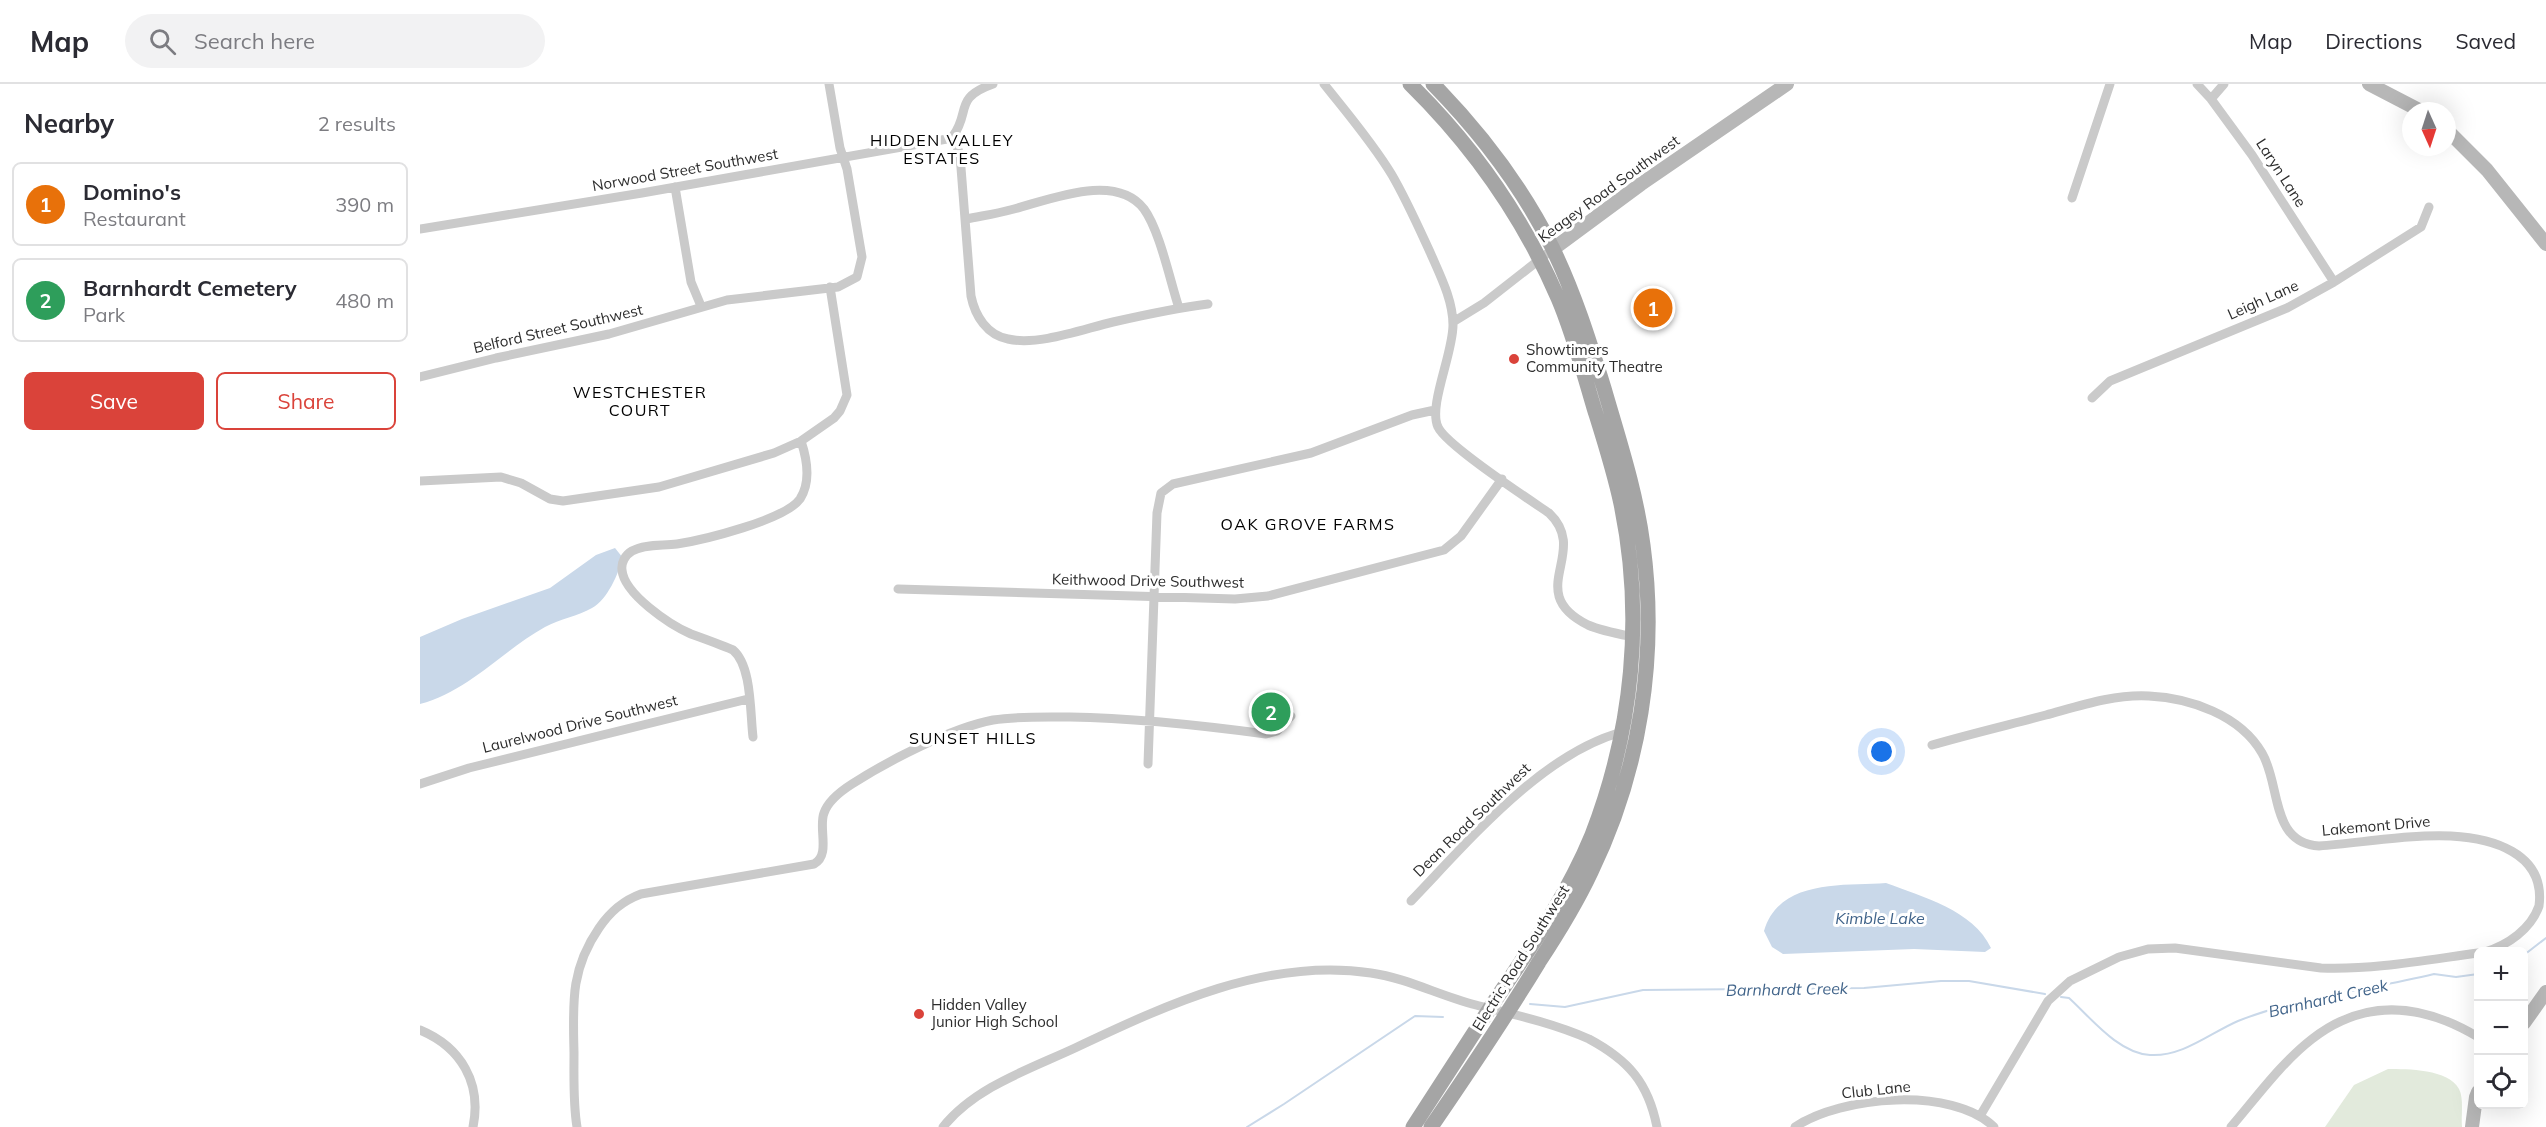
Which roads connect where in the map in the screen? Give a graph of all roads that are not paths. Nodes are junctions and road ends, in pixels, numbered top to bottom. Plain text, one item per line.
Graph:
1 (829, 84) edge
2 (993, 84) edge
3 (1324, 84) edge
4 (1410, 84) edge
5 (1432, 84) edge
6 (1787, 84) edge
7 (2110, 84) edge
8 (2224, 84) edge
9 (2368, 84) edge
10 (2203, 86) edge
11 (2211, 99) junction
12 (2403, 102) edge
13 (953, 136) junction
14 (2456, 139) edge
15 (843, 158) junction
16 (675, 188) junction
17 (2072, 198) dead end
18 (2428, 207) dead end
19 (966, 219) junction
20 (420, 229) edge
21 (2546, 244) edge
22 (1553, 249) junction
23 (1540, 260) junction
24 (2334, 282) junction
25 (830, 287) junction
26 (1208, 304) dead end
27 (701, 306) junction
28 (1179, 308) junction
29 (1453, 322) junction
30 (420, 377) edge
31 (2092, 398) dead end
32 (1435, 410) junction
33 (801, 441) junction
34 (1502, 479) junction
35 (420, 481) edge
36 (898, 589) dead end
37 (1153, 597) junction
38 (1634, 637) junction
39 (748, 699) junction
40 (1292, 716) dead end
41 (1150, 719) junction
42 (1622, 732) junction
43 (753, 737) dead end
44 (1932, 745) dead end
45 (1148, 764) dead end
46 (420, 784) edge
47 (1411, 902) dead end
48 (2495, 947) edge
49 (2474, 954) edge
50 (2545, 996) edge
51 (1491, 1007) junction
52 (1508, 1014) junction
53 (2528, 1017) edge
54 (420, 1030) edge
55 (2474, 1034) edge
56 (2474, 1109) edge
57 (1980, 1116) junction
58 (473, 1127) edge
59 (577, 1127) edge
60 (943, 1127) edge
61 (1413, 1127) edge
62 (1431, 1127) edge
63 (1658, 1127) edge
64 (1795, 1127) edge
65 (1994, 1127) edge
66 (2231, 1127) edge
67 (2472, 1127) edge

1 - 15 street, Belford Street Southwest
2 - 13 street
3 - 29 street
4 - 23 main road, Electric Road Southwest
5 - 22 main road, Electric Road Southwest
6 - 22 street, Keagey Road Southwest
7 - 17 street
8 - 11 street
9 - 12 street
10 - 11 street, Laryn Lane
11 - 24 street, Laryn Lane
13 - 15 street, Norwood Street Southwest
13 - 19 street
14 - 21 street
15 - 16 street, Norwood Street Southwest
15 - 25 street, Belford Street Southwest
16 - 20 street, Norwood Street Southwest
16 - 27 street
18 - 24 street, Leigh Lane
19 - 28 street
19 - 28 street
22 - 23 street, Keagey Road Southwest
22 - 52 main road, Electric Road Southwest
23 - 29 street, Keagey Road Southwest
23 - 38 main road, Electric Road Southwest
24 - 31 street, Leigh Lane
25 - 27 street, Belford Street Southwest
25 - 33 street
26 - 28 street
27 - 30 street, Belford Street Southwest
29 - 32 street
32 - 34 street
32 - 37 street
33 - 35 street
33 - 39 street
34 - 37 street, Keithwood Drive Southwest
34 - 38 street
36 - 37 street, Keithwood Drive Southwest
37 - 41 street
38 - 42 main road, Electric Road Southwest
39 - 43 street
39 - 46 street, Laurelwood Drive Southwest
40 - 41 street
41 - 45 street
41 - 59 street
42 - 47 street, Dean Road Southwest
42 - 51 main road, Electric Road Southwest
44 - 48 street, Lakemont Drive
49 - 57 street
50 - 53 street
51 - 52 street
51 - 60 street
51 - 61 main road, Electric Road Southwest
52 - 62 main road, Electric Road Southwest
52 - 63 street
54 - 58 street
55 - 66 street
56 - 67 street
57 - 64 street, Club Lane
57 - 65 street, Club Lane

